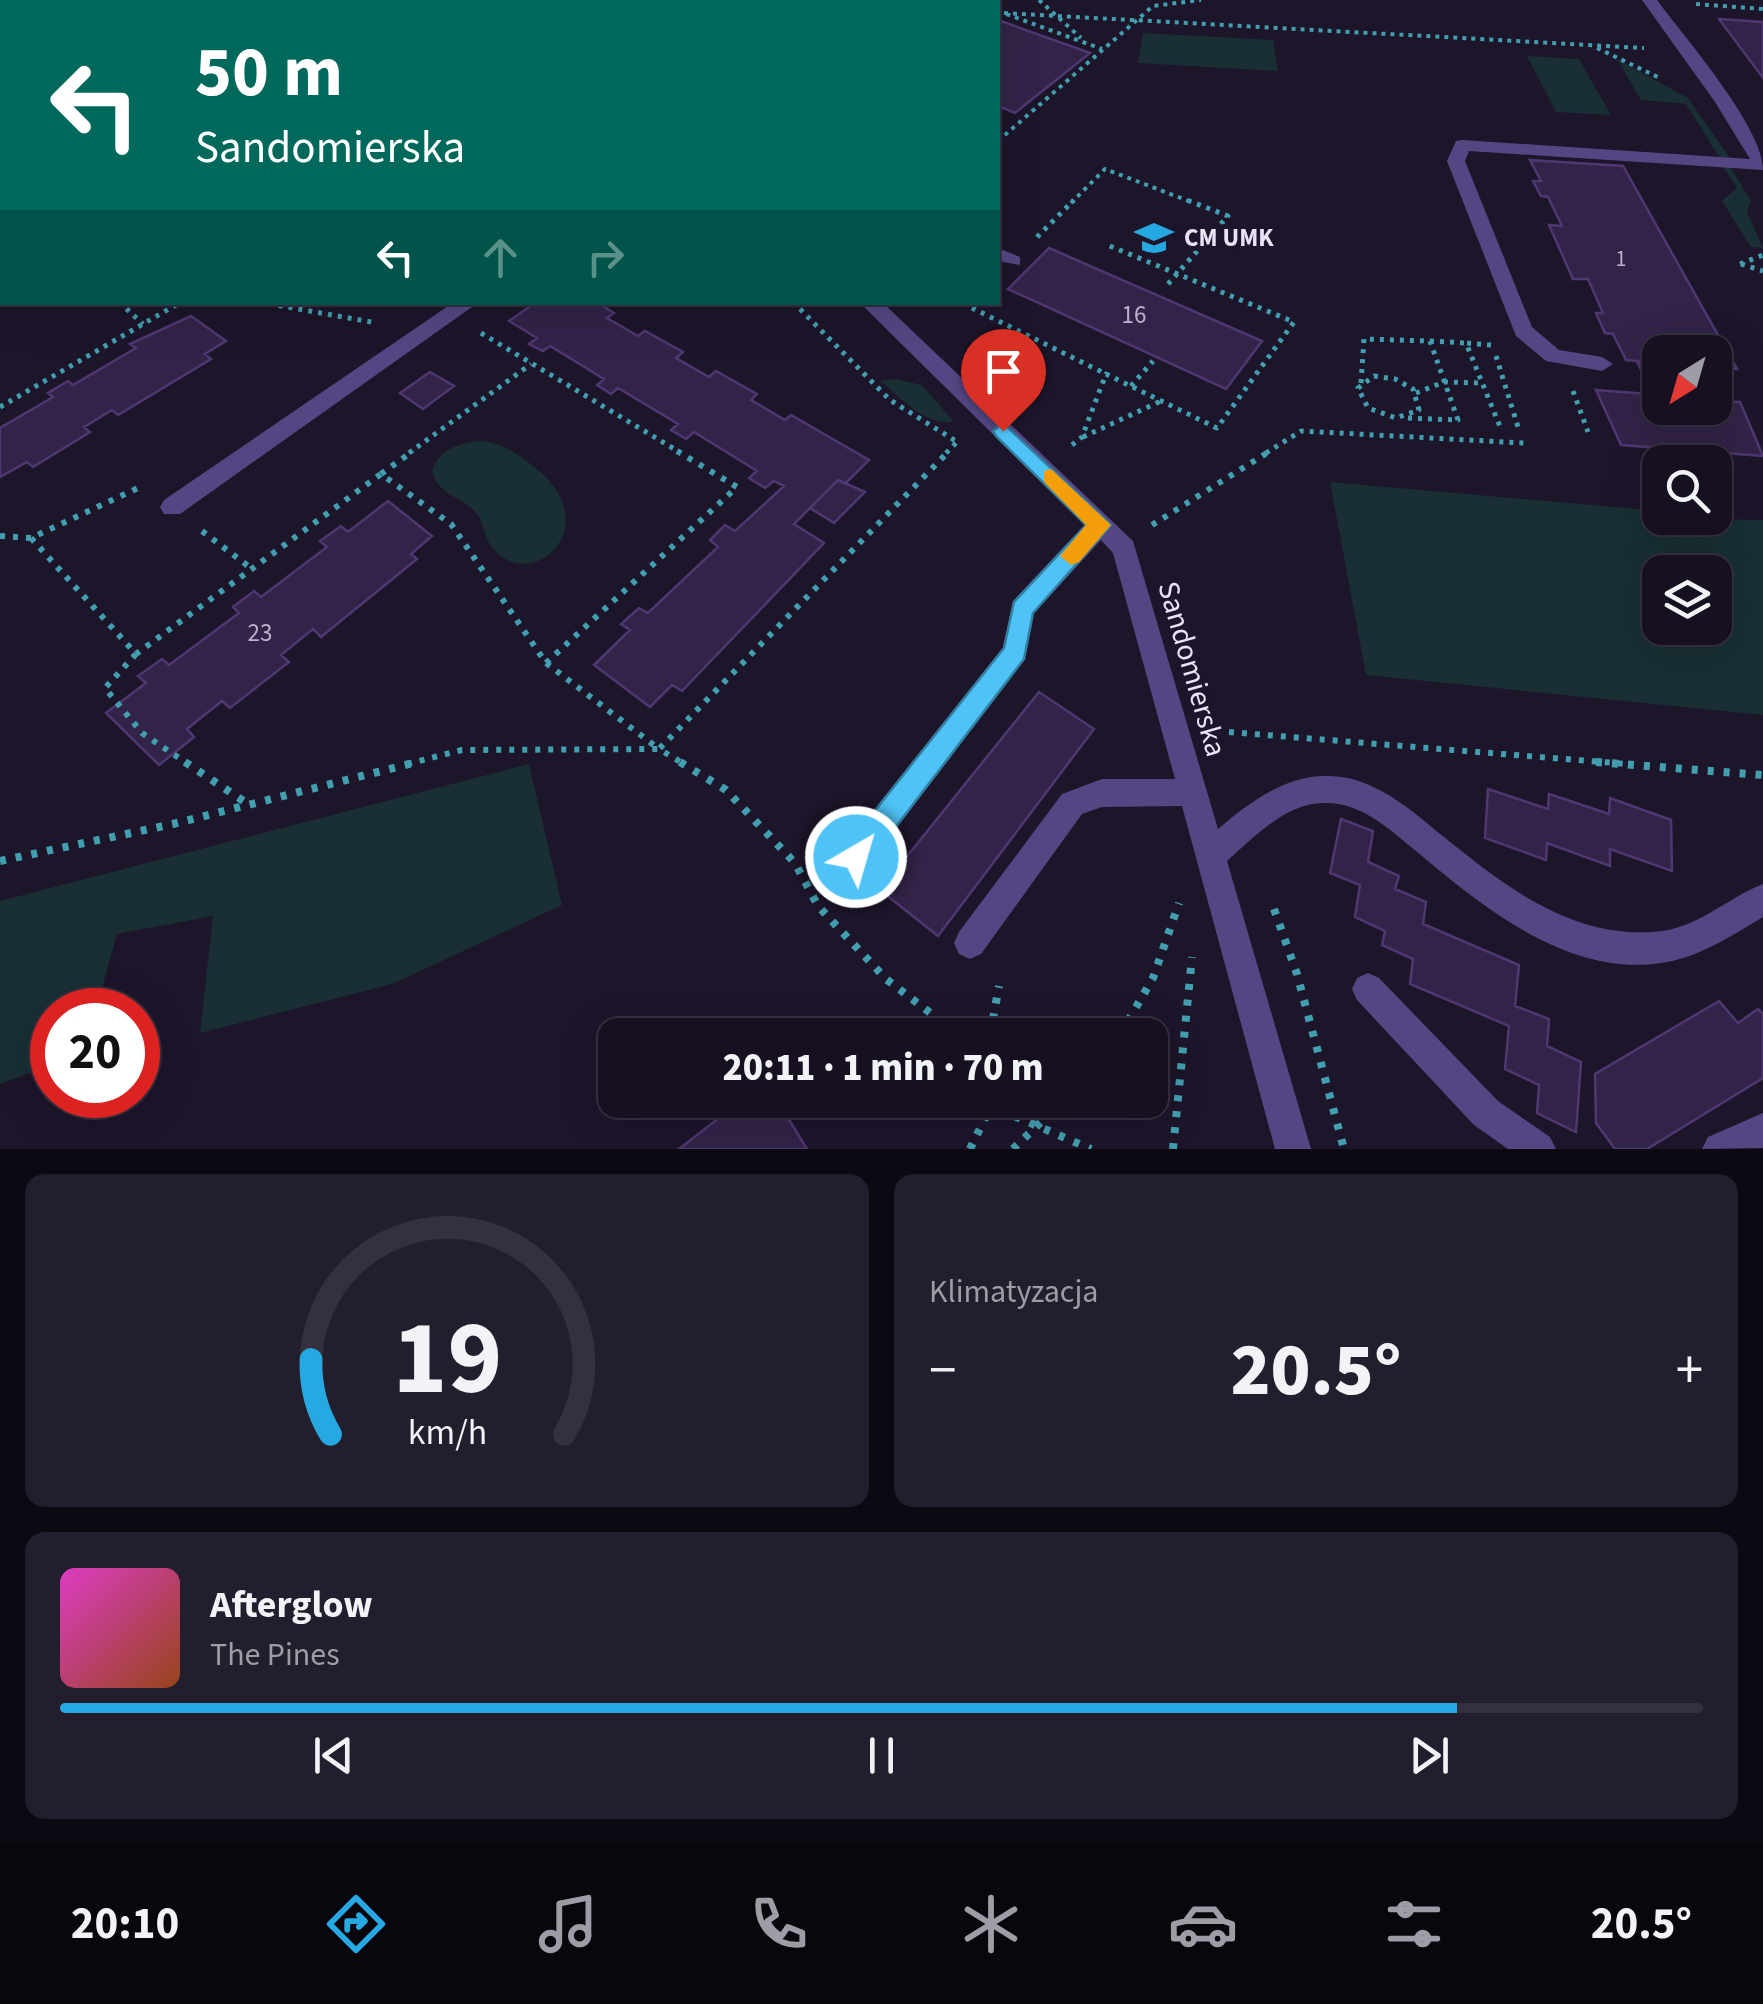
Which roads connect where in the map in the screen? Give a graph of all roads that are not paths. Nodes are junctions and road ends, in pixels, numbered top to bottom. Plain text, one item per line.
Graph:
1 (1650, 0) edge
2 (1733, 118) junction
3 (1763, 137) edge
4 (1763, 165) edge
5 (464, 305) edge
6 (871, 305) edge
7 (1602, 364) dead end
8 (172, 507) road end
9 (1100, 525) junction
10 (1192, 792) junction
11 (1210, 856) junction
12 (856, 857) dead end
13 (1763, 899) edge
14 (970, 943) dead end
15 (1368, 990) dead end
16 (1763, 1130) edge
17 (1292, 1149) edge
18 (1538, 1149) edge
19 (1720, 1149) edge

1 - 2 street
2 - 3 street
2 - 4 street
4 - 7 street
5 - 8 street
6 - 9 street, Sandomierska
9 - 10 street, Sandomierska
9 - 12 street
10 - 11 street, Sandomierska
10 - 14 street
11 - 13 street
11 - 17 street, Sandomierska
15 - 18 street
16 - 19 street

